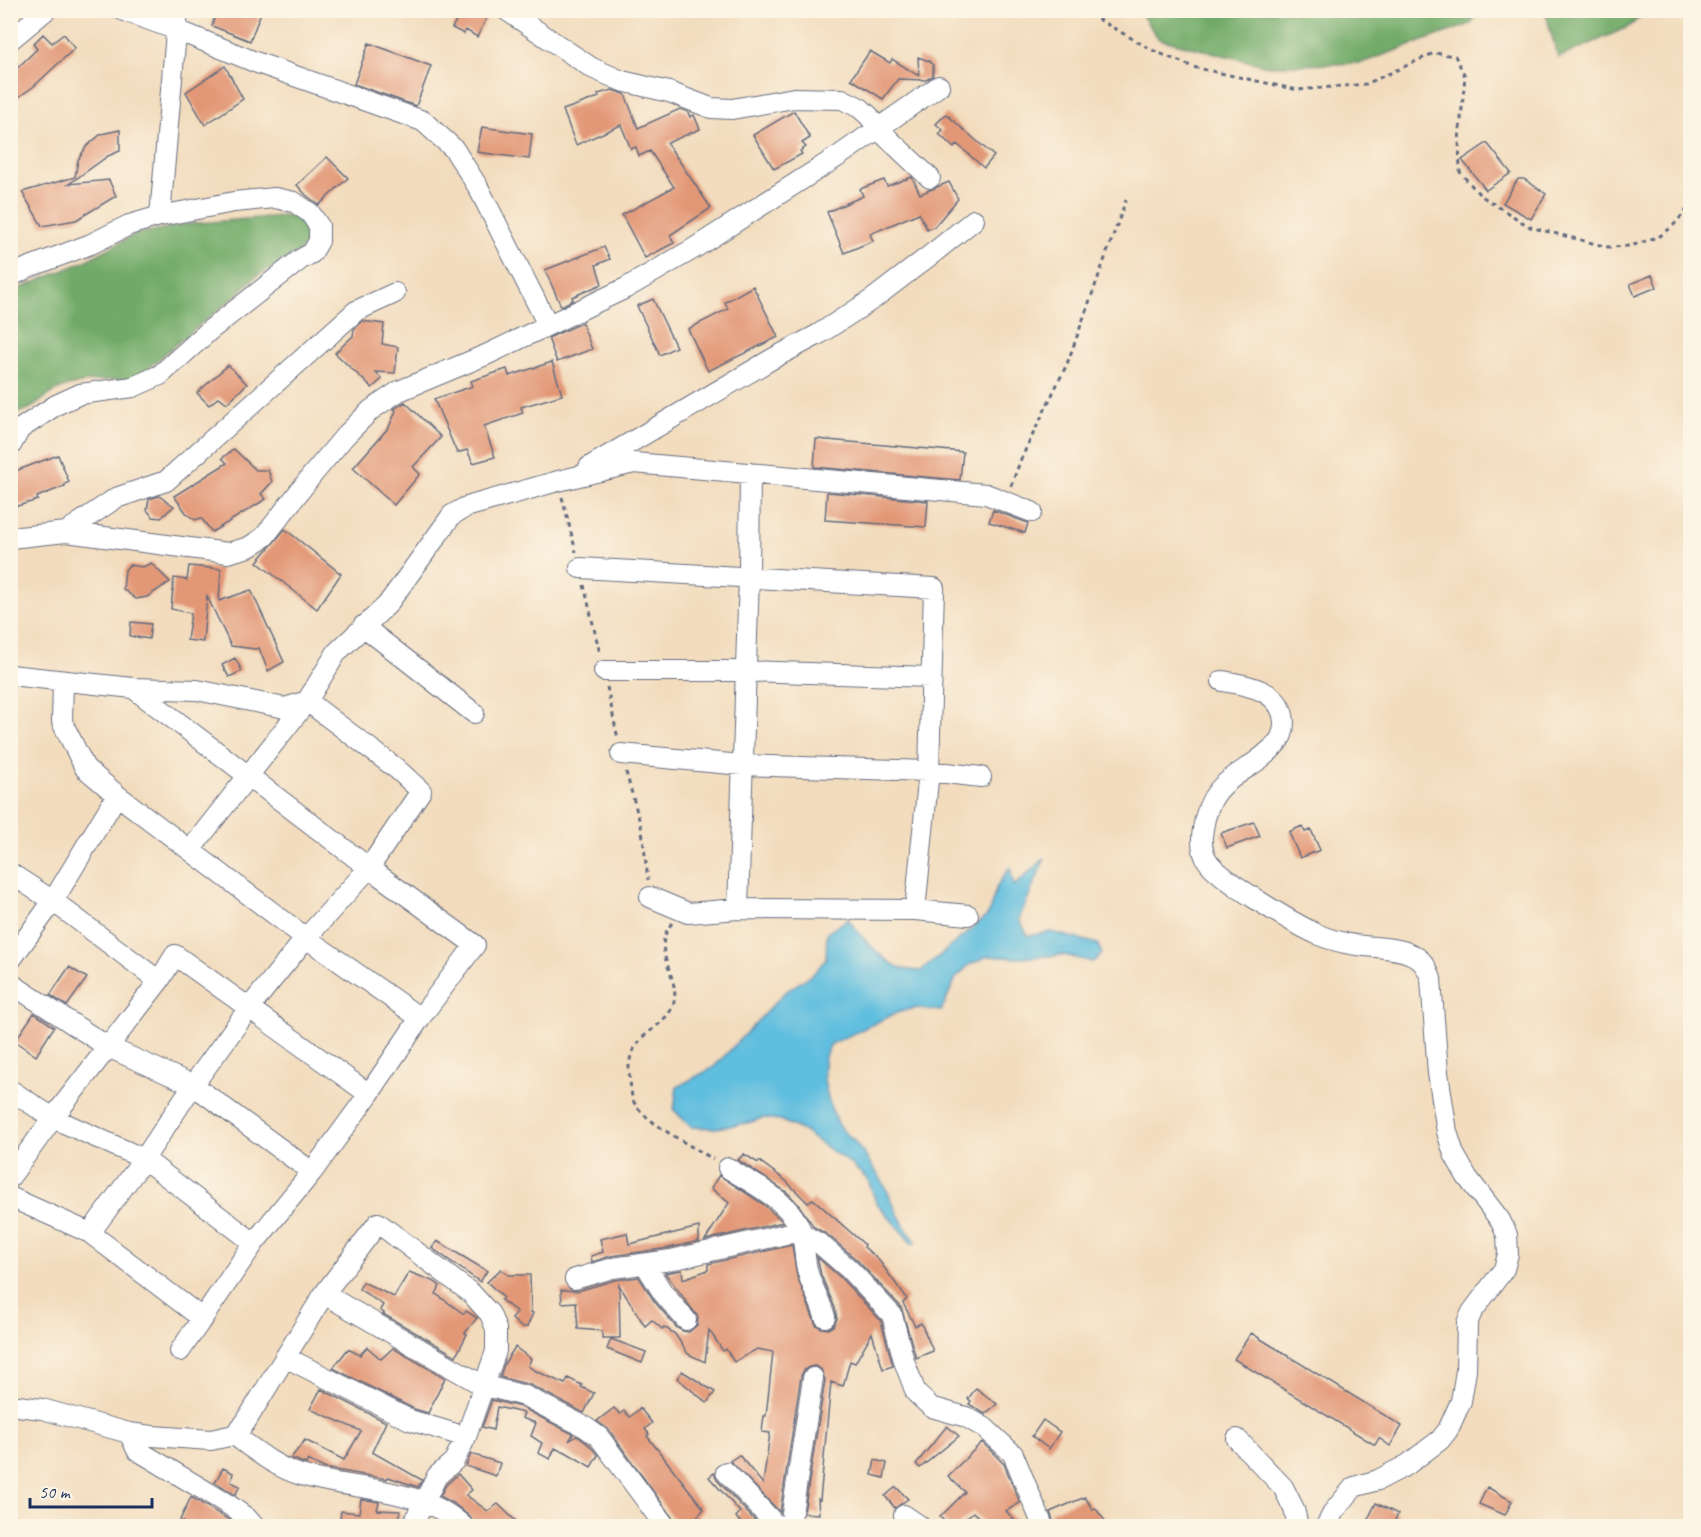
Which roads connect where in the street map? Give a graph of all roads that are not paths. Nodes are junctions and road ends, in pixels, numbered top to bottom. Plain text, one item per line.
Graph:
1 (46, 10) edge
2 (122, 10) edge
3 (506, 10) edge
4 (177, 20) edge
5 (10, 40) edge
6 (939, 86) dead end
7 (879, 130) junction
8 (930, 178) dead end
9 (160, 216) junction
10 (974, 220) dead end
11 (10, 277) edge
12 (395, 293) dead end
13 (548, 325) junction
14 (10, 447) edge
15 (750, 473) junction
16 (571, 478) junction
17 (116, 498) junction
18 (1032, 512) dead end
19 (66, 532) junction
20 (116, 537) junction
21 (10, 538) edge
22 (580, 568) dead end
23 (749, 576) junction
24 (363, 626) junction
25 (603, 671) dead end
26 (745, 671) junction
27 (10, 675) edge
28 (930, 677) junction
29 (1222, 681) dead end
30 (63, 682) junction
31 (133, 688) junction
32 (307, 701) junction
33 (474, 713) dead end
34 (621, 754) dead end
35 (742, 765) junction
36 (928, 771) junction
37 (249, 776) junction
38 (981, 777) dead end
39 (117, 795) junction
40 (190, 850) junction
41 (369, 868) junction
42 (10, 873) edge
43 (650, 897) dead end
44 (53, 901) junction
45 (738, 909) junction
46 (915, 910) junction
47 (968, 915) dead end
48 (306, 938) junction
49 (10, 961) edge
50 (159, 981) junction
51 (10, 983) edge
52 (249, 1008) junction
53 (420, 1018) junction
54 (108, 1047) junction
55 (193, 1085) junction
56 (10, 1090) edge
57 (369, 1094) junction
58 (53, 1118) junction
59 (144, 1159) junction
60 (728, 1168) road end
61 (312, 1172) junction
62 (10, 1177) edge
63 (10, 1197) edge
64 (90, 1233) junction
65 (802, 1234) junction
66 (254, 1243) junction
67 (645, 1264) junction
68 (575, 1279) dead end
69 (324, 1294) junction
70 (825, 1317) dead end
71 (202, 1319) junction
72 (686, 1320) dead end
73 (180, 1351) dead end
74 (285, 1357) junction
75 (813, 1378) dead end
76 (482, 1385) junction
77 (10, 1404) edge
78 (129, 1433) junction
79 (234, 1435) junction
80 (466, 1437) junction
81 (1237, 1439) dead end
82 (726, 1472) dead end
83 (425, 1501) junction
84 (254, 1527) edge
85 (412, 1527) edge
86 (463, 1527) edge
87 (665, 1527) edge
88 (777, 1527) edge
89 (790, 1527) edge
90 (1043, 1527) edge
91 (1298, 1527) edge
92 (1326, 1527) edge

1 - 5 street
2 - 4 street
3 - 7 street
4 - 9 street
4 - 13 street
6 - 7 street
7 - 8 street
7 - 13 street
9 - 11 street
9 - 14 street
10 - 16 street
12 - 17 street
13 - 20 street
15 - 16 street
15 - 18 street
15 - 23 street
16 - 24 street
17 - 19 street
17 - 20 street
19 - 20 street
19 - 21 street
22 - 23 street
23 - 26 street
23 - 28 street
24 - 32 street
24 - 33 street
25 - 26 street
26 - 28 street
26 - 35 street
27 - 30 street
28 - 36 street
29 - 92 street
30 - 31 street
30 - 39 street
31 - 32 street
31 - 37 street
32 - 37 street
32 - 41 street
34 - 35 street
35 - 36 street
35 - 45 street
36 - 38 street
36 - 46 street
37 - 40 street
37 - 41 street
39 - 40 street
39 - 44 street
40 - 48 street
41 - 48 street
41 - 53 street
42 - 44 street
43 - 45 street
44 - 49 street
44 - 50 street
45 - 46 street
46 - 47 street
48 - 52 street
48 - 53 street
50 - 52 street
50 - 54 street
51 - 54 street
52 - 55 street
52 - 57 street
53 - 57 street
54 - 55 street
54 - 58 street
55 - 59 street
55 - 61 street
56 - 58 street
57 - 61 street
58 - 59 street
58 - 62 street
59 - 64 street
59 - 66 street
60 - 65 street
61 - 66 street
63 - 64 street
64 - 71 street
65 - 67 street
65 - 70 street
65 - 90 street
66 - 71 street
67 - 68 street
67 - 72 street
69 - 74 street
69 - 76 street
69 - 76 street
71 - 73 street
74 - 79 street
74 - 80 street
75 - 89 street
76 - 80 street
76 - 87 street
77 - 78 street
78 - 79 street
78 - 84 street
79 - 83 street
80 - 83 street
81 - 91 street
82 - 88 street
83 - 85 street
83 - 86 street

